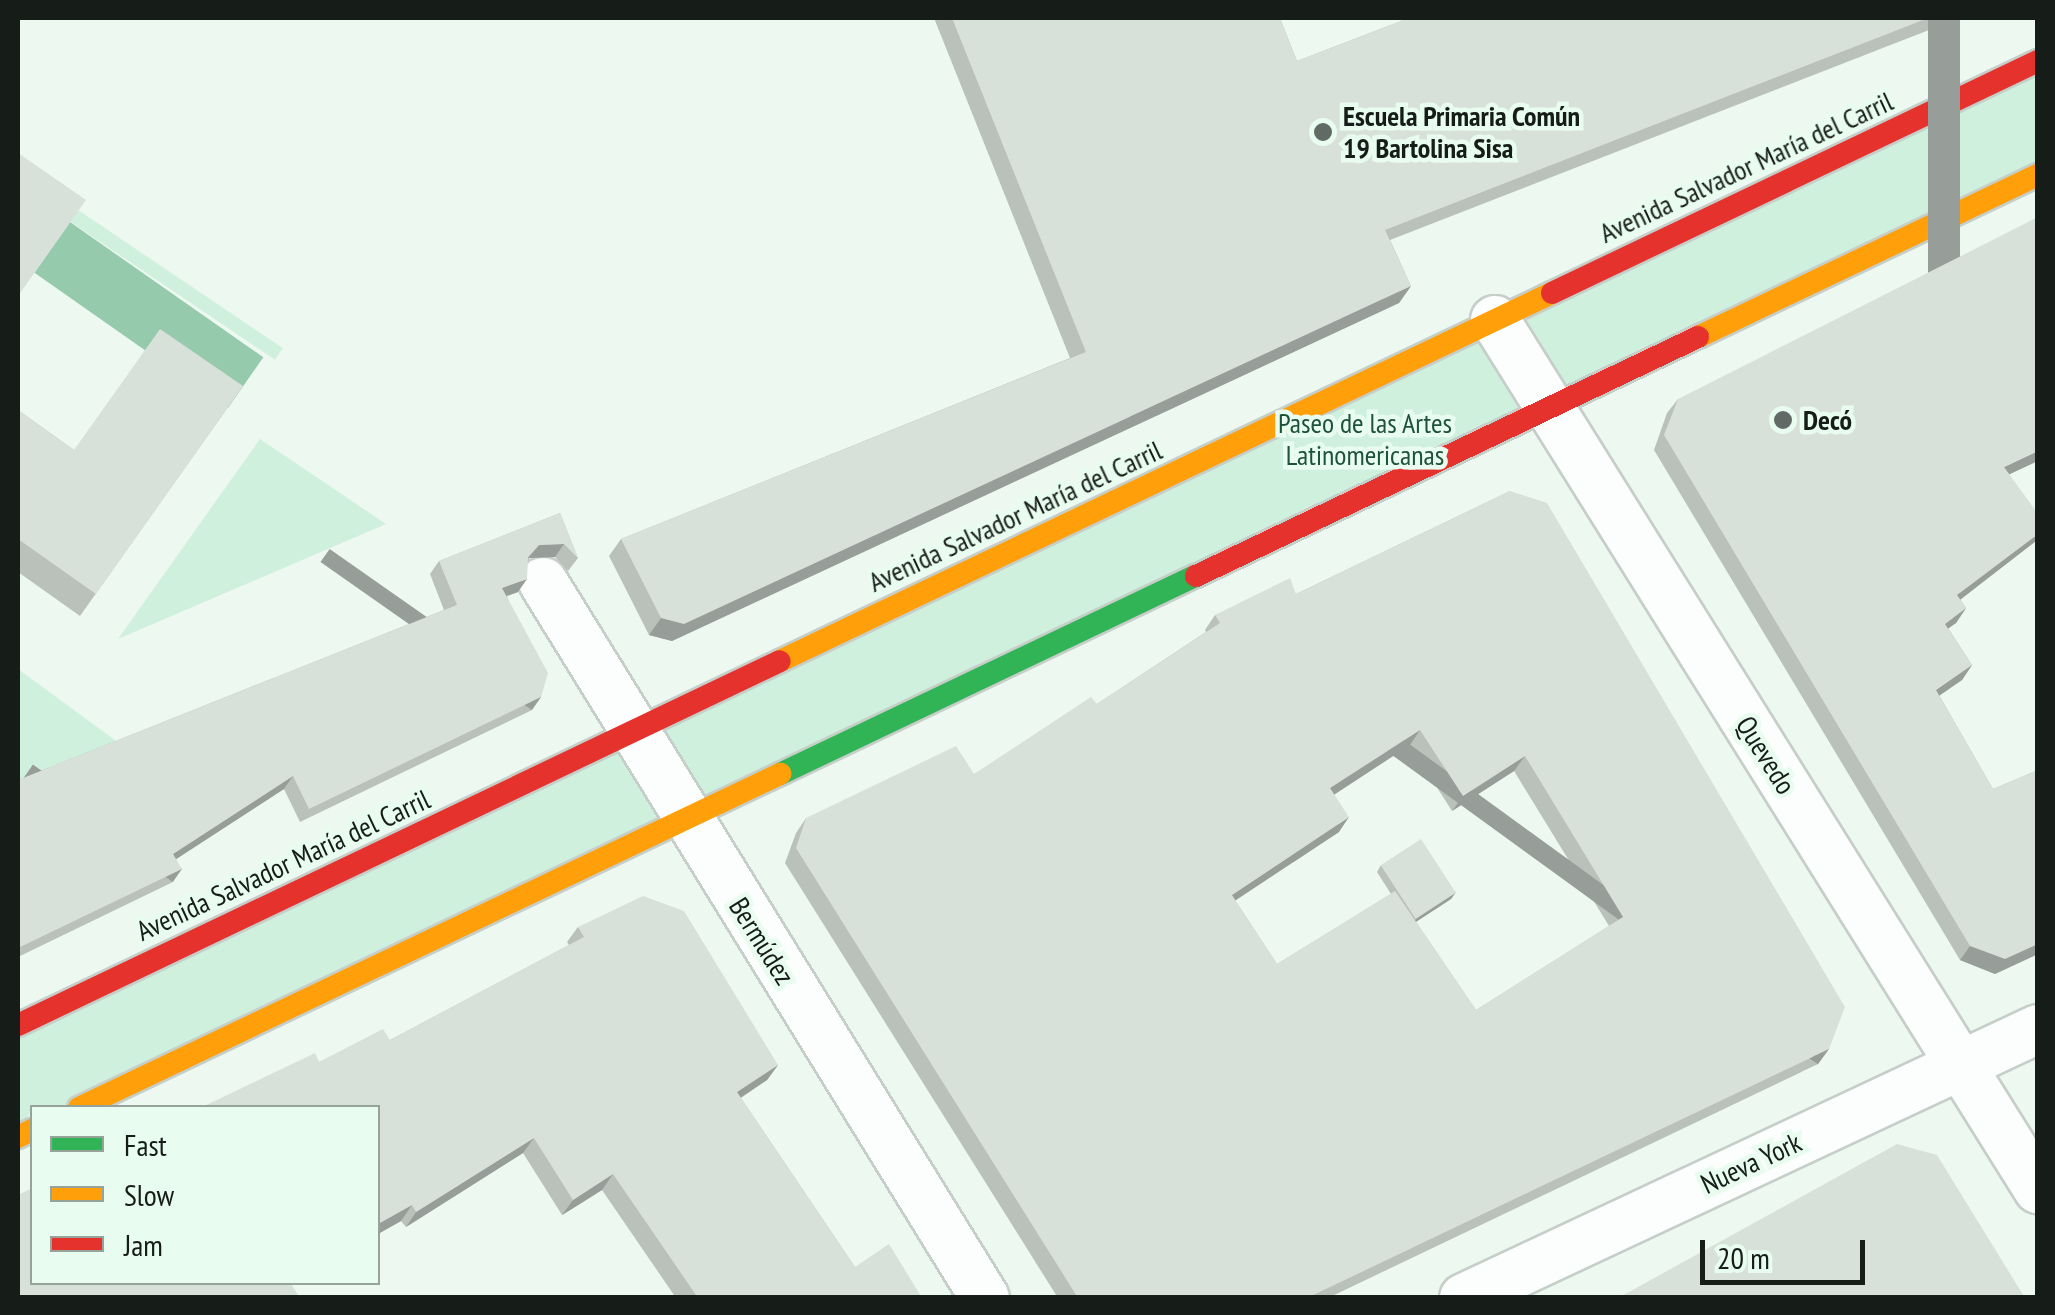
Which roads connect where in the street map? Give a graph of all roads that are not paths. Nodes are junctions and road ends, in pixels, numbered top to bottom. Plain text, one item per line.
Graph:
1 (2038, 62) edge
2 (2038, 175) edge
3 (1495, 320) junction
4 (1550, 408) junction
5 (543, 582) dead end
6 (634, 730) junction
7 (686, 819) junction
8 (18, 1025) edge
9 (2038, 1028) edge
10 (1960, 1066) junction
11 (85, 1105) edge
12 (2038, 1189) edge
13 (985, 1298) edge
14 (1464, 1298) edge

1 - 3 street, Avenida Salvador María del Carril
2 - 4 street
3 - 4 street, Quevedo
3 - 6 street, Avenida Salvador María del Carril
4 - 7 street
4 - 10 street, Quevedo
5 - 6 street, Bermúdez
6 - 7 street, Bermúdez
6 - 8 street, Avenida Salvador María del Carril
7 - 11 street
7 - 13 street, Bermúdez
9 - 10 street, Nueva York
10 - 12 street, Quevedo
10 - 14 street, Nueva York

